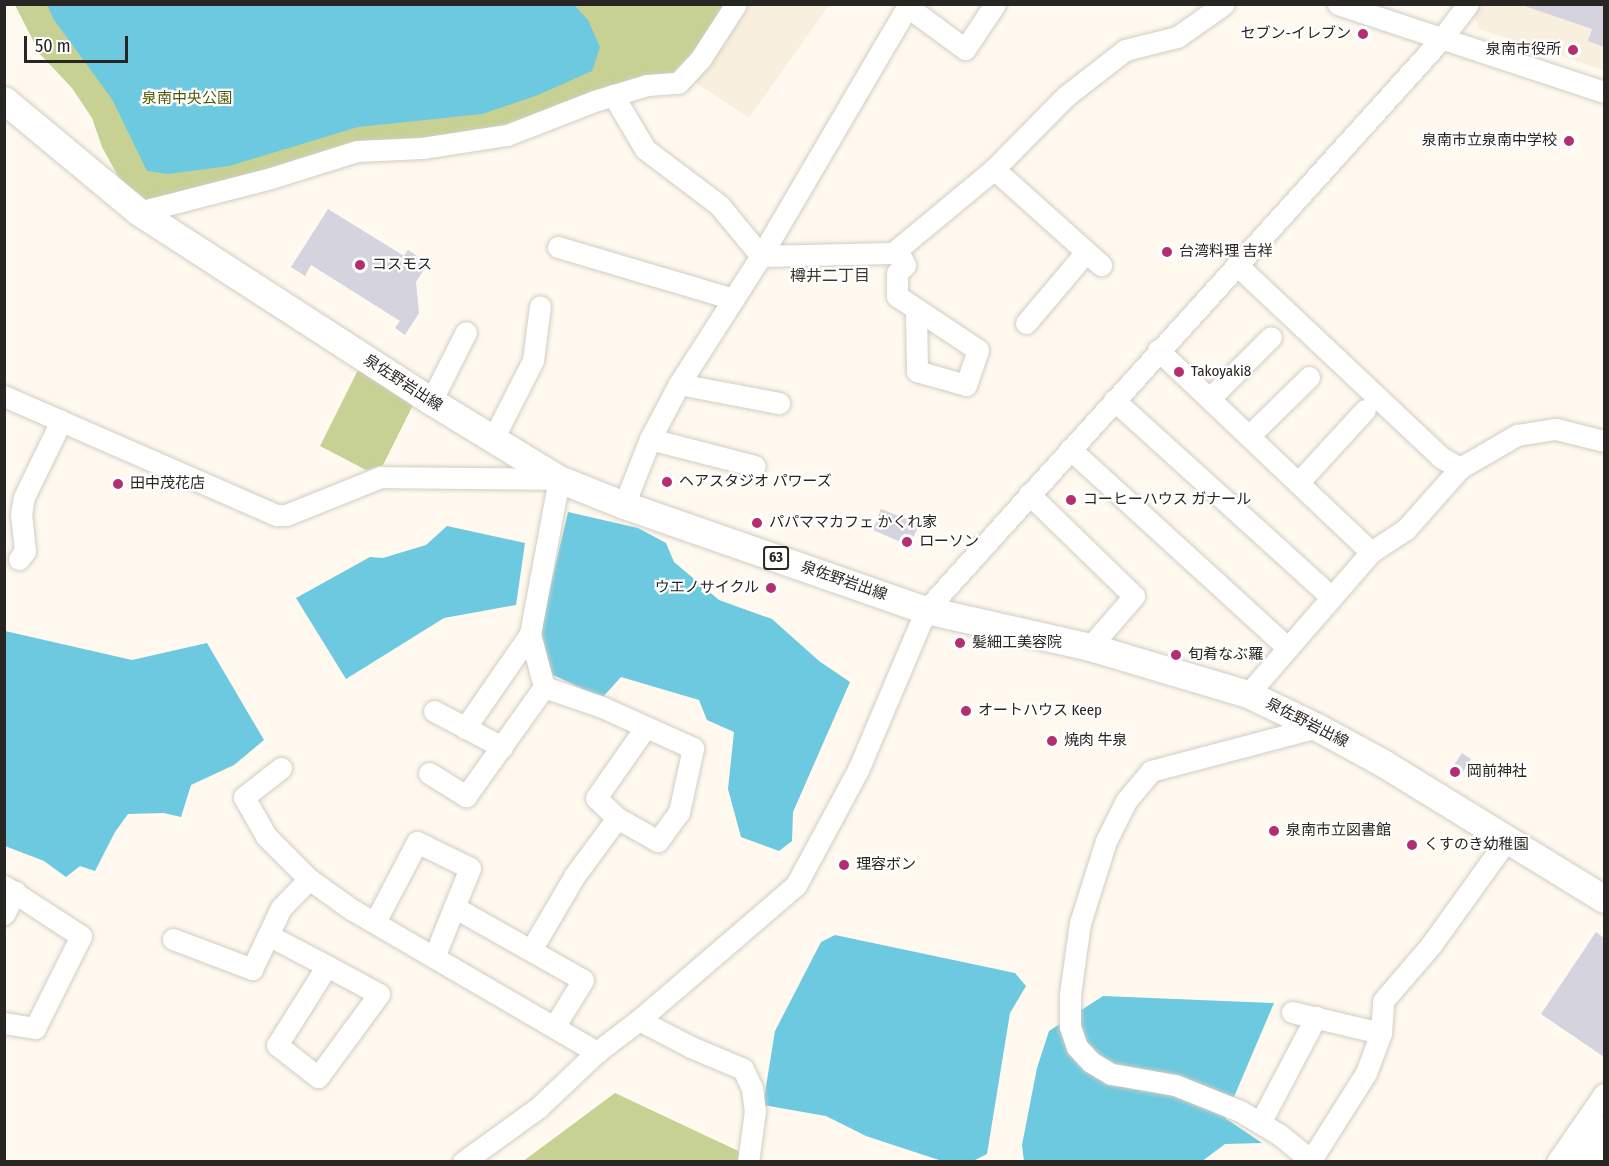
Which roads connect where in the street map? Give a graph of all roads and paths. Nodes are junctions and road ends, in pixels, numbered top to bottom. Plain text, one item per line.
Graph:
1 (735, 4) edge
2 (995, 4) edge
3 (1224, 4) edge
4 (1338, 4) edge
5 (1468, 4) edge
6 (909, 6) edge
7 (1381, 11) edge
8 (1443, 38) junction
9 (1605, 92) edge
10 (613, 95) junction
11 (4, 100) edge
12 (994, 169) junction
13 (139, 212) junction
14 (558, 247) dead end
15 (897, 250) junction
16 (761, 256) junction
17 (1237, 265) junction
18 (733, 299) junction
19 (540, 306) dead end
20 (916, 309) dead end
21 (1026, 322) dead end
22 (466, 332) dead end
23 (1271, 337) dead end
24 (1158, 350) junction
25 (1309, 377) dead end
26 (679, 384) junction
27 (4, 396) edge
28 (1210, 398) junction
29 (1114, 400) junction
30 (431, 401) junction
31 (779, 403) dead end
32 (1365, 410) dead end
33 (61, 421) junction
34 (1250, 436) junction
35 (494, 439) junction
36 (650, 439) junction
37 (1605, 441) edge
38 (1070, 449) junction
39 (755, 465) dead end
40 (1460, 468) junction
41 (559, 479) junction
42 (1298, 483) junction
43 (1029, 494) junction
44 (624, 505) junction
45 (1371, 552) junction
46 (20, 559) dead end
47 (1330, 596) junction
48 (926, 610) junction
49 (530, 634) junction
50 (1090, 647) junction
51 (1287, 647) junction
52 (544, 687) junction
53 (1248, 694) junction
54 (434, 711) dead end
55 (1317, 726) junction
56 (465, 728) junction
57 (645, 728) junction
58 (502, 747) junction
59 (281, 768) dead end
60 (429, 773) dead end
61 (617, 818) junction
62 (1508, 838) junction
63 (309, 879) junction
64 (10, 889) edge
65 (1605, 899) edge
66 (454, 907) junction
67 (4, 914) edge
68 (375, 922) junction
69 (268, 934) junction
70 (173, 939) dead end
71 (531, 950) junction
72 (434, 957) junction
73 (327, 966) junction
74 (1292, 1012) dead end
75 (1316, 1017) junction
76 (639, 1020) junction
77 (4, 1023) edge
78 (554, 1027) junction
79 (1381, 1033) junction
80 (597, 1052) junction
81 (1605, 1094) edge
82 (1260, 1123) junction
83 (1605, 1132) edge
84 (463, 1161) edge
85 (748, 1161) edge
86 (1312, 1161) edge
87 (1557, 1161) edge
88 (1585, 1161) edge

1 - 10 street
2 - 6 street
3 - 12 street
4 - 7 street
5 - 8 street
6 - 16 street
7 - 8 street
8 - 9 street
8 - 17 street
10 - 13 street
10 - 16 street
11 - 13 main road, 泉佐野岩出線 / 63
12 - 15 street
12 - 21 street
13 - 30 main road, 泉佐野岩出線 / 63
14 - 18 street
15 - 16 street
15 - 20 street
16 - 18 street
17 - 24 street
17 - 40 street
18 - 26 street
19 - 35 street
22 - 30 street
23 - 28 street
24 - 28 street
24 - 29 street
25 - 34 street
26 - 31 street
26 - 36 street
27 - 33 street
28 - 34 street
29 - 38 street
29 - 47 street
30 - 35 main road, 泉佐野岩出線 / 63
32 - 42 street
33 - 41 street
33 - 46 street
34 - 42 street
35 - 41 main road, 泉佐野岩出線 / 63
36 - 39 street
36 - 44 street
37 - 40 street
38 - 43 street
38 - 51 street
40 - 45 street
41 - 44 main road, 泉佐野岩出線 / 63
41 - 49 street
42 - 45 street
43 - 48 street
43 - 50 street
44 - 48 main road, 泉佐野岩出線 / 63
45 - 47 street
47 - 51 street
48 - 50 main road, 泉佐野岩出線 / 63
48 - 76 street
49 - 52 street
49 - 56 street
50 - 53 main road, 泉佐野岩出線 / 63
51 - 53 street
52 - 57 street
52 - 58 street
53 - 55 main road, 泉佐野岩出線 / 63
54 - 56 street
55 - 62 main road, 泉佐野岩出線 / 63
55 - 82 street
56 - 58 street
57 - 61 street
57 - 61 street
58 - 60 street
59 - 63 street
61 - 71 street
62 - 65 main road, 泉佐野岩出線 / 63
62 - 79 street
63 - 68 street
63 - 69 street
64 - 67 street
64 - 77 street
66 - 68 street
66 - 71 street
66 - 72 street
68 - 72 street
69 - 70 street
69 - 73 street
71 - 78 street
72 - 78 street
73 - 73 street
74 - 75 street
75 - 79 street
75 - 82 street
76 - 80 street
76 - 85 street
78 - 80 street
79 - 86 street
80 - 84 street
81 - 87 street
82 - 86 street
83 - 88 highway

